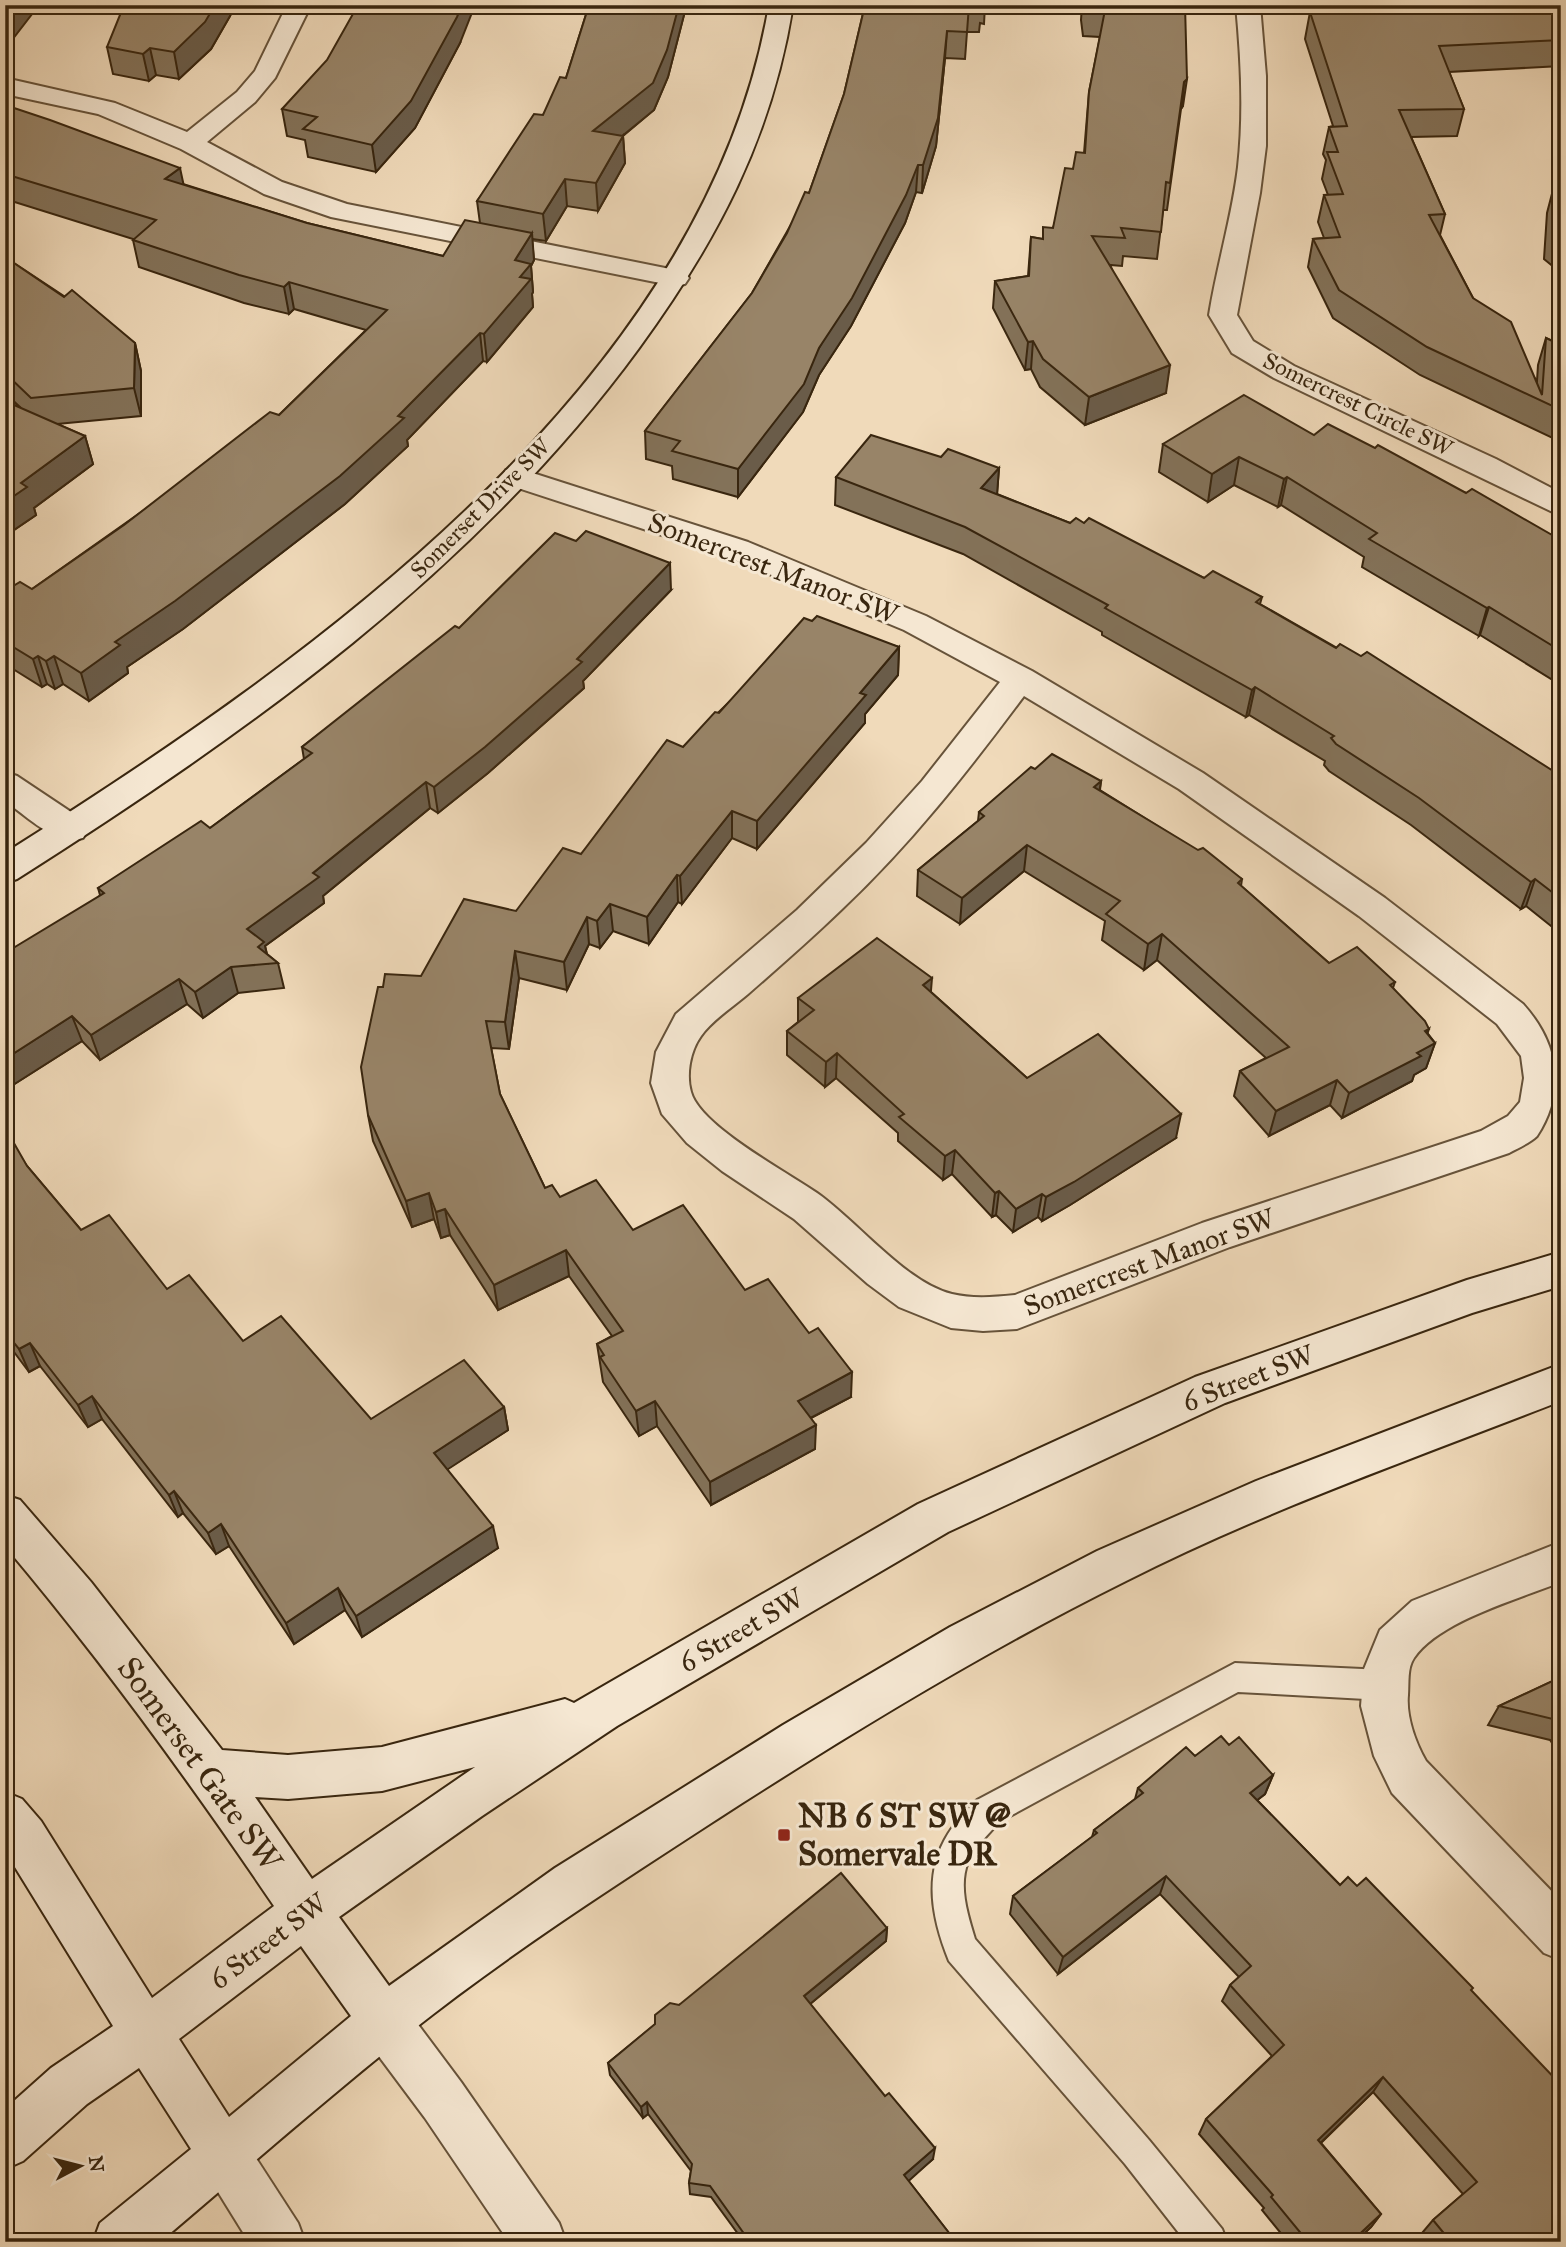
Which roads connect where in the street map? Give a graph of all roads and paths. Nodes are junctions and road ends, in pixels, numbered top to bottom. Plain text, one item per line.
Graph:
1 (299, 5) edge
2 (781, 5) edge
3 (1248, 5) edge
4 (5, 86) edge
5 (190, 143) junction
6 (675, 278) junction
7 (517, 477) junction
8 (1561, 506) edge
9 (1020, 679) junction
10 (5, 784) edge
11 (71, 829) junction
12 (5, 870) edge
13 (1561, 1269) edge
14 (1561, 1382) edge
15 (5, 1514) edge
16 (1561, 1562) edge
17 (1384, 1685) junction
18 (601, 1711) junction
19 (211, 1771) junction
20 (5, 1815) edge
21 (306, 1912) junction
22 (1561, 1936) edge
23 (384, 2021) junction
24 (147, 2033) junction
25 (5, 2143) edge
26 (223, 2153) junction
27 (119, 2242) edge
28 (279, 2242) edge
29 (540, 2242) edge
30 (1209, 2242) edge

1 - 5 street
2 - 6 street, Somerset Drive SW
3 - 8 street, Somercrest Circle SW
4 - 5 street
5 - 6 street
6 - 7 street, Somerset Drive SW
7 - 9 street, Somercrest Manor SW
7 - 11 street, Somerset Drive SW
9 - 9 street, Somercrest Manor SW
10 - 11 street
11 - 12 street, Somerset Drive SW
13 - 18 street, 6 Street SW
14 - 23 street
15 - 19 street, Somerset Gate SW
16 - 17 street
17 - 22 street
17 - 30 lane
18 - 19 street
18 - 21 street, 6 Street SW
19 - 21 street, Somerset Gate SW
20 - 24 street
21 - 23 street, Somerset Gate SW
21 - 24 street, 6 Street SW
23 - 26 street
23 - 29 street, Somerset Gate SW
24 - 25 street, 6 Street SW
24 - 26 street
26 - 27 street
26 - 28 street

